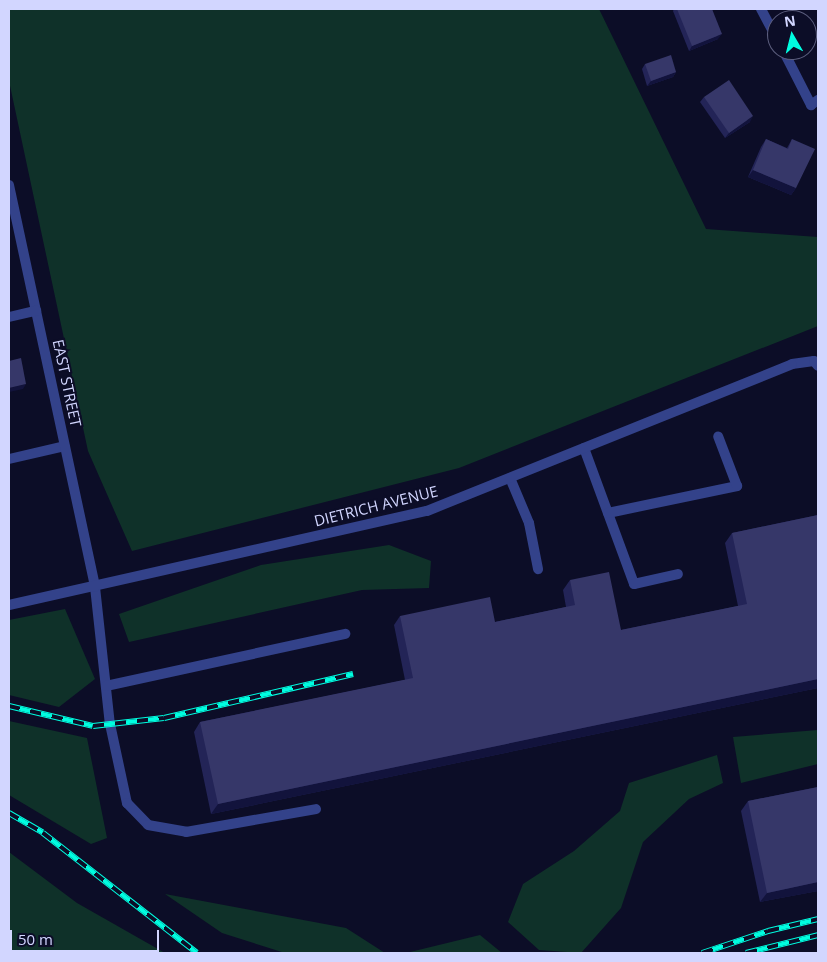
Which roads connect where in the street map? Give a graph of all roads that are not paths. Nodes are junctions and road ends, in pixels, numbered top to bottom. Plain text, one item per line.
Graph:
1 (761, 9) edge
2 (767, 20) edge
3 (787, 60) edge
4 (818, 100) edge
5 (9, 184) edge
6 (36, 311) junction
7 (9, 317) edge
8 (818, 366) edge
9 (718, 436) dead end
10 (65, 446) junction
11 (584, 448) junction
12 (9, 459) edge
13 (510, 478) junction
14 (608, 513) junction
15 (538, 569) dead end
16 (678, 574) dead end
17 (96, 587) junction
18 (9, 605) edge
19 (345, 634) dead end
20 (106, 686) junction
21 (316, 809) dead end

1 - 2 street
3 - 4 street
5 - 6 street, EAST STREET
6 - 7 street
6 - 10 street, EAST STREET
8 - 11 street, DIETRICH AVENUE
9 - 14 street
10 - 12 street
10 - 17 street, EAST STREET
11 - 13 street, DIETRICH AVENUE
11 - 14 street
13 - 15 street
13 - 17 street, DIETRICH AVENUE
14 - 16 street
17 - 18 street, DIETRICH AVENUE
17 - 20 street, EAST STREET
19 - 20 street
20 - 21 street, EAST STREET

